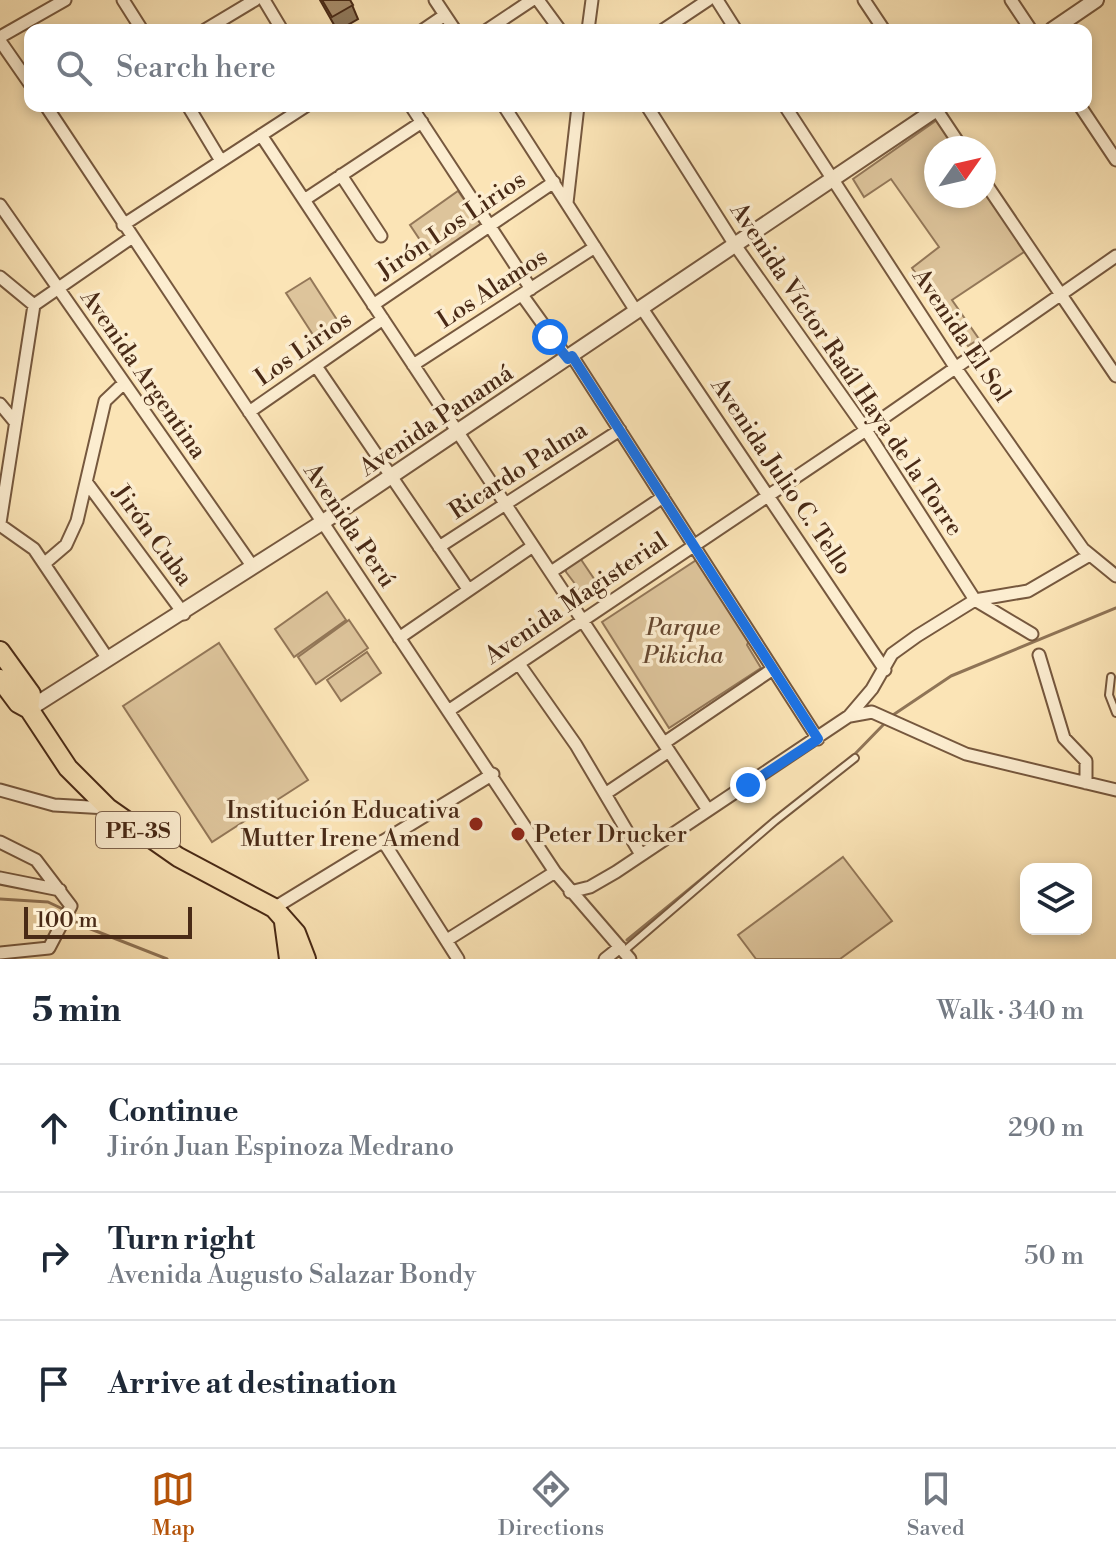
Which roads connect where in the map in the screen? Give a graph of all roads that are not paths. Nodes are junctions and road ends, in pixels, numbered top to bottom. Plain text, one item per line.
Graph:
1 (65, 0) edge
2 (123, 0) edge
3 (255, 0) edge
4 (264, 0) edge
5 (435, 0) edge
6 (532, 0) edge
7 (538, 0) edge
8 (592, 0) edge
9 (708, 0) edge
10 (717, 0) edge
11 (864, 0) edge
12 (1011, 0) edge
13 (1096, 0) edge
14 (445, 15) junction
15 (590, 15) junction
16 (25, 24) edge
17 (138, 24) edge
18 (215, 24) edge
19 (278, 24) edge
20 (432, 24) edge
21 (451, 24) edge
22 (496, 24) edge
23 (556, 24) edge
24 (589, 24) edge
25 (595, 24) edge
26 (672, 24) edge
27 (732, 24) edge
28 (880, 24) edge
29 (1027, 24) edge
30 (1061, 24) edge
31 (24, 25) edge
32 (0, 39) edge
33 (24, 75) edge
34 (50, 112) edge
35 (192, 112) edge
36 (297, 112) edge
37 (415, 112) edge
38 (508, 112) edge
39 (577, 112) edge
40 (651, 112) edge
41 (789, 112) edge
42 (930, 112) edge
43 (940, 112) edge
44 (1084, 112) edge
45 (422, 122) junction
46 (261, 135) junction
47 (955, 136) edge
48 (1116, 160) edge
49 (221, 161) junction
50 (341, 175) junction
51 (833, 180) junction
52 (554, 182) junction
53 (996, 199) edge
54 (304, 200) junction
55 (567, 203) junction
56 (0, 205) edge
57 (123, 225) junction
58 (489, 225) junction
59 (381, 236) dead end
60 (131, 238) junction
61 (735, 245) junction
62 (595, 247) junction
63 (1116, 256) edge
64 (0, 277) edge
65 (56, 287) junction
66 (527, 292) junction
67 (1060, 294) junction
68 (34, 305) junction
69 (373, 305) junction
70 (639, 309) junction
71 (383, 319) junction
72 (570, 358) junction
73 (413, 365) junction
74 (316, 366) junction
75 (955, 367) junction
76 (1116, 376) edge
77 (124, 383) junction
78 (0, 404) edge
79 (249, 412) junction
80 (15, 422) junction
81 (620, 430) junction
82 (866, 430) junction
83 (458, 432) junction
84 (392, 476) junction
85 (87, 483) junction
86 (768, 493) junction
87 (663, 497) junction
88 (506, 504) junction
89 (323, 522) junction
90 (0, 524) edge
91 (694, 544) junction
92 (533, 546) junction
93 (439, 547) junction
94 (1088, 556) junction
95 (45, 563) junction
96 (253, 567) junction
97 (551, 572) junction
98 (1114, 572) edge
99 (468, 589) junction
100 (975, 600) junction
101 (184, 614) junction
102 (583, 621) junction
103 (1032, 634) dead end
104 (399, 638) junction
105 (0, 651) edge
106 (1039, 655) dead end
107 (108, 659) junction
108 (519, 664) junction
109 (773, 669) junction
110 (885, 670) junction
111 (1111, 677) dead end
112 (0, 679) edge
113 (29, 709) junction
114 (448, 711) junction
115 (1116, 713) edge
116 (849, 716) junction
117 (818, 739) junction
118 (666, 747) junction
119 (855, 758) dead end
120 (493, 774) junction
121 (1086, 783) junction
122 (0, 790) edge
123 (1116, 790) edge
124 (605, 794) junction
125 (108, 808) junction
126 (708, 810) junction
127 (383, 841) junction
128 (0, 842) edge
129 (640, 853) junction
130 (555, 872) junction
131 (0, 878) edge
132 (60, 890) junction
133 (570, 892) junction
134 (276, 910) junction
135 (447, 940) junction
136 (624, 952) edge
137 (0, 953) edge
138 (289, 959) edge
139 (306, 959) edge
140 (458, 959) edge
141 (605, 959) edge

1 - 16 street
2 - 17 street
3 - 18 street
4 - 19 street
5 - 14 street
6 - 22 street
7 - 23 street
8 - 15 street
9 - 26 street
10 - 27 street
11 - 28 street
12 - 29 street
13 - 30 street
14 - 20 street
14 - 21 street
15 - 24 street
15 - 25 street
31 - 32 street
32 - 33 street
34 - 57 street, Avenida Perú
35 - 49 street
36 - 46 street
37 - 45 street
38 - 52 street, Avenida Julio C. Tello
39 - 55 street
40 - 61 street, Avenida Víctor Raúl Haya de la Torre
41 - 51 street, Avenida El Sol
42 - 51 street, Avenida Panamá
43 - 47 street
44 - 48 street
45 - 50 street
45 - 58 street
46 - 49 street
46 - 54 street
49 - 57 street
50 - 54 street
50 - 59 street
51 - 61 street, Avenida Panamá
51 - 75 street, Avenida El Sol
52 - 55 street, Avenida Julio C. Tello
52 - 58 street, Jirón Los Lirios
53 - 67 street
54 - 69 street
55 - 62 street, Avenida Julio C. Tello
56 - 65 street, Avenida Argentina
57 - 60 street, Avenida Perú
58 - 66 street
58 - 69 street, Jirón Los Lirios
60 - 65 street
60 - 79 street, Avenida Perú
61 - 70 street, Avenida Panamá
61 - 82 street, Avenida Víctor Raúl Haya de la Torre
62 - 66 street, Los Alamos
62 - 70 street, Avenida Julio C. Tello
63 - 67 street, Avenida Magisterial
64 - 68 street
65 - 68 street
65 - 77 street, Avenida Argentina
66 - 72 street
66 - 73 street, Los Alamos
67 - 75 street, Avenida Magisterial
67 - 76 street
68 - 80 street
69 - 71 street
70 - 72 street, Avenida Panamá
70 - 86 street, Avenida Julio C. Tello
71 - 73 street
71 - 74 street, Los Lirios
72 - 81 street
72 - 83 street, Avenida Panamá
73 - 83 street
74 - 79 street, Los Lirios
74 - 84 street
75 - 82 street, Avenida Magisterial
75 - 94 street, Avenida El Sol
77 - 85 street
77 - 96 street, Avenida Argentina
78 - 80 street
79 - 89 street, Avenida Perú
80 - 90 street
81 - 87 street
81 - 88 street, Ricardo Palma
82 - 86 street, Avenida Magisterial
82 - 100 street, Avenida Víctor Raúl Haya de la Torre
83 - 84 street, Avenida Panamá
83 - 88 street
84 - 89 street, Avenida Panamá
84 - 93 street
85 - 95 street
85 - 101 street, Jirón Cuba
86 - 91 street, Avenida Magisterial
86 - 110 street, Avenida Julio C. Tello
87 - 91 street
87 - 97 street
88 - 92 street
88 - 93 street, Ricardo Palma
89 - 96 street, Avenida Panamá
89 - 104 street, Avenida Perú
90 - 95 street
91 - 102 street, Avenida Magisterial
91 - 109 street
92 - 97 street
92 - 99 street
93 - 99 street
94 - 98 street, Avenida El Sol
94 - 100 street
95 - 107 street
96 - 101 street, Avenida Panamá
97 - 102 street
99 - 104 street
100 - 103 street, Avenida Víctor Raúl Haya de la Torre
100 - 110 street
101 - 107 street, Avenida Panamá
102 - 108 street, Avenida Magisterial
102 - 118 street
104 - 114 street, Avenida Perú
105 - 113 highway, PE-3S
106 - 121 street
107 - 113 street, Avenida Panamá
108 - 114 street, Avenida Magisterial
108 - 124 street
109 - 117 street
109 - 118 street
110 - 116 street
111 - 115 lane
112 - 113 highway, PE-3S
113 - 125 highway, PE-3S
114 - 120 street, Avenida Perú
116 - 117 street
116 - 121 street
117 - 126 street
118 - 124 street
118 - 126 street
119 - 136 lane
120 - 127 street
120 - 130 street, Avenida Perú
121 - 123 street
122 - 125 street
124 - 129 street
125 - 134 highway, PE-3S
126 - 129 street
127 - 134 street
127 - 135 street
128 - 132 street
129 - 133 street
130 - 133 street, Avenida Perú
130 - 135 street
131 - 132 street
132 - 137 street
133 - 136 street, Avenida Perú
134 - 138 highway
134 - 139 highway, PE-3S
135 - 140 street
136 - 141 street

